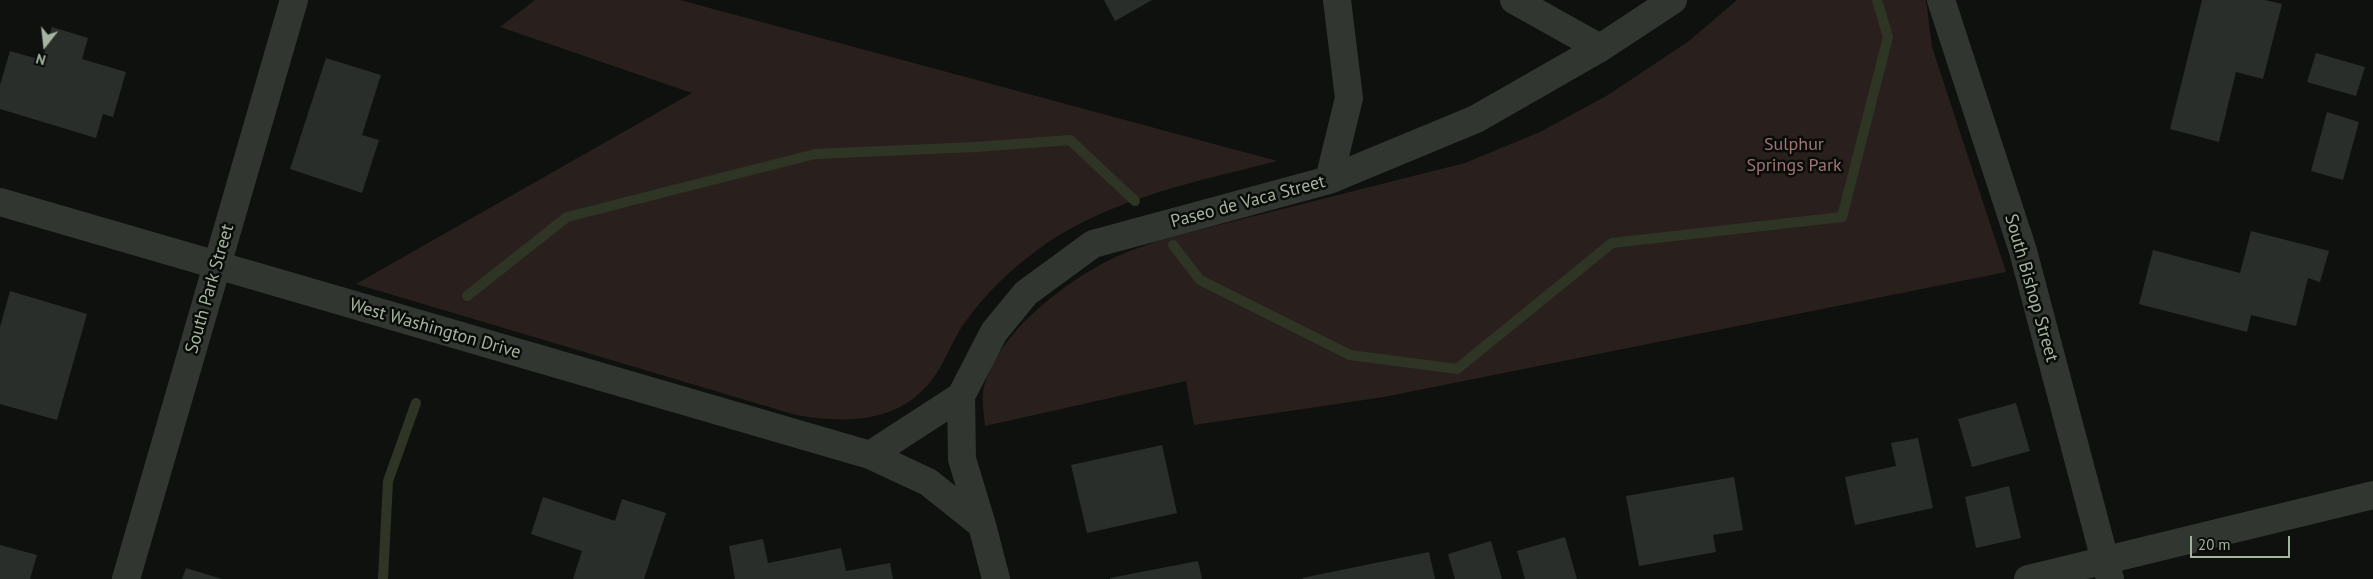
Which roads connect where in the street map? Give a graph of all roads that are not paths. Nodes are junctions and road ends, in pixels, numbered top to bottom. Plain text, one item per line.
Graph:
1 (294, 0) edge
2 (1337, 0) edge
3 (1514, 0) edge
4 (1673, 0) edge
5 (1940, 0) edge
6 (1600, 48) junction
7 (1329, 180) junction
8 (0, 202) edge
9 (217, 265) junction
10 (961, 396) junction
11 (870, 455) junction
12 (2373, 495) edge
13 (982, 525) junction
14 (2108, 570) edge
15 (126, 579) edge
16 (996, 579) edge
17 (2028, 579) edge

1 - 9 street, South Park Street
2 - 7 street
3 - 6 street
4 - 6 street, Paseo de Vaca Street
5 - 14 street, South Bishop Street
6 - 7 street, Paseo de Vaca Street
7 - 10 street, Paseo de Vaca Street
8 - 9 street, West Washington Drive
9 - 11 street, West Washington Drive
9 - 15 street, South Park Street
10 - 11 street, Paseo de Vaca Street
10 - 13 street
11 - 13 street, West Washington Drive
12 - 14 street
13 - 16 street
14 - 17 street

